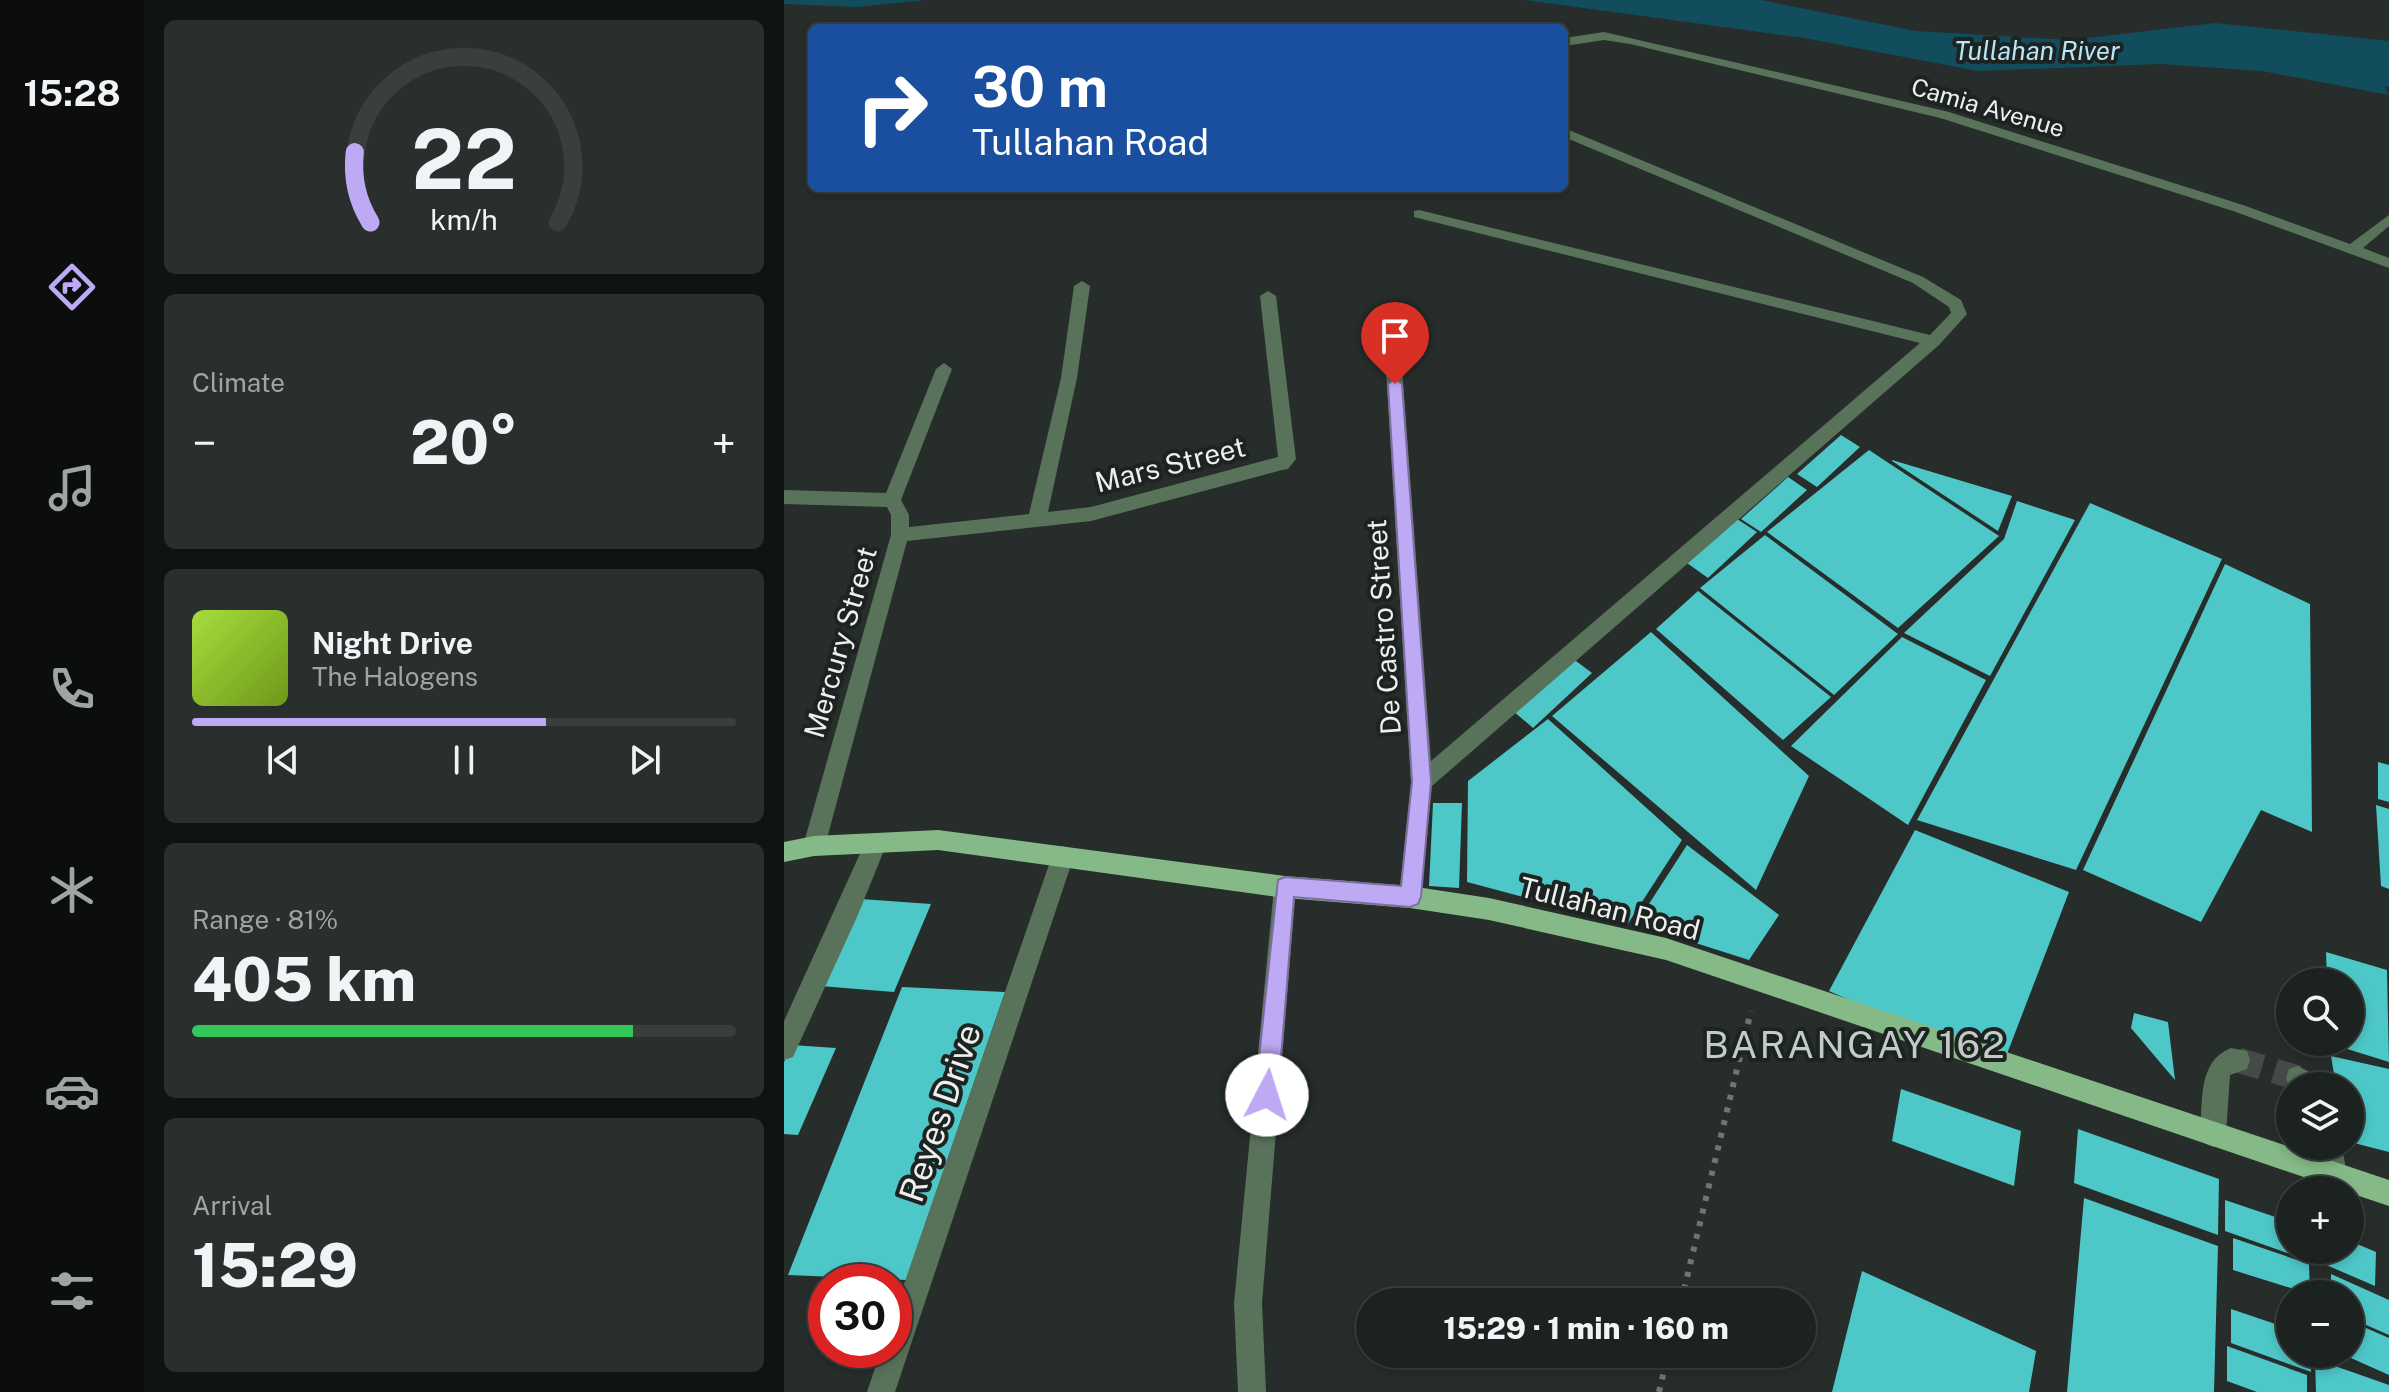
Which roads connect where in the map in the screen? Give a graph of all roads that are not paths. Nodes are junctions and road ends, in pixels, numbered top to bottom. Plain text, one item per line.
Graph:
1 (1568, 41) edge
2 (1568, 134) edge
3 (1419, 214) dead end
4 (2389, 219) edge
5 (2352, 250) junction
6 (2389, 263) edge
7 (1082, 286) dead end
8 (1268, 296) dead end
9 (1933, 341) junction
10 (1393, 354) dead end
11 (944, 369) dead end
12 (784, 497) edge
13 (892, 500) junction
14 (1037, 519) junction
15 (900, 535) junction
16 (1422, 782) junction
17 (876, 843) junction
18 (814, 846) junction
19 (784, 852) edge
20 (1063, 856) junction
21 (1285, 887) junction
22 (1410, 897) junction
23 (784, 1048) edge
24 (2238, 1060) dead end
25 (2213, 1134) junction
26 (2331, 1160) edge
27 (2334, 1175) junction
28 (2389, 1193) edge
29 (881, 1392) edge
30 (1252, 1392) edge

1 - 5 street, Camia Avenue
2 - 9 street
3 - 9 street
4 - 5 street
5 - 6 street, Camia Avenue
7 - 14 street
8 - 14 street, Mars Street
9 - 16 street
10 - 16 street, De Castro Street
11 - 13 street
12 - 13 street
13 - 15 street, Mercury Street
14 - 15 street, Mars Street
15 - 18 street, Mercury Street
16 - 22 street, De Castro Street
17 - 18 main road, Tullahan Road
17 - 20 main road, Tullahan Road
17 - 23 street
18 - 19 main road, Tullahan Road
20 - 21 main road, Tullahan Road
20 - 29 street, Reyes Drive
21 - 22 main road, Tullahan Road
21 - 30 street
22 - 25 main road, Tullahan Road
24 - 25 street
25 - 27 main road, Tullahan Road
26 - 27 street
27 - 28 main road, Tullahan Road

